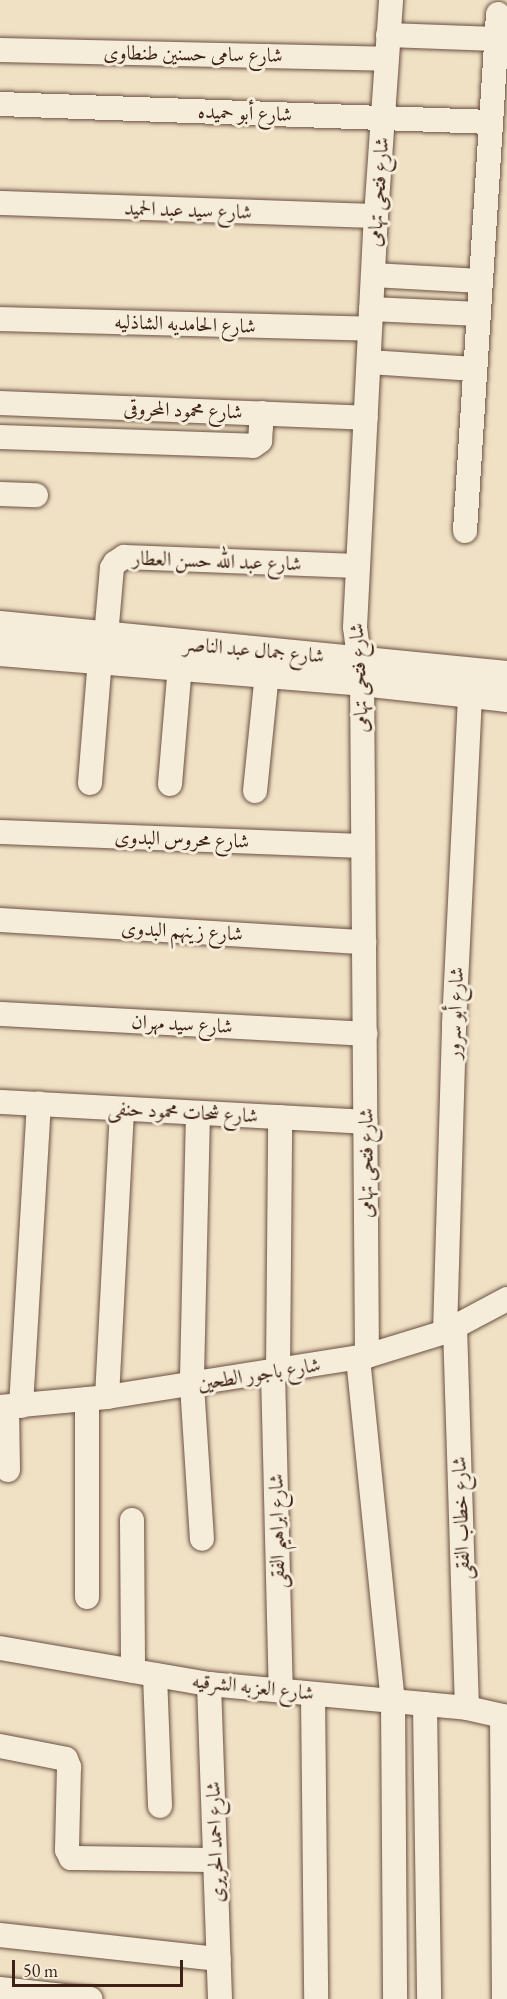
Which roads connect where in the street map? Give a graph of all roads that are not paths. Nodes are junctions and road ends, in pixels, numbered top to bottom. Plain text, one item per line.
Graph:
1 (391, 0) edge
2 (498, 14) dead end
3 (388, 35) junction
4 (496, 39) junction
5 (0, 50) edge
6 (386, 59) junction
7 (0, 104) edge
8 (383, 119) junction
9 (491, 122) junction
10 (0, 203) edge
11 (376, 216) junction
12 (373, 275) junction
13 (481, 281) junction
14 (479, 314) junction
15 (0, 319) edge
16 (371, 319) junction
17 (369, 362) junction
18 (475, 369) junction
19 (0, 403) edge
20 (262, 413) junction
21 (366, 418) junction
22 (0, 437) edge
23 (0, 494) edge
24 (36, 495) dead end
25 (465, 531) dead end
26 (358, 566) junction
27 (0, 626) edge
28 (103, 648) junction
29 (0, 651) edge
30 (180, 666) junction
31 (360, 670) junction
32 (267, 673) junction
33 (507, 676) edge
34 (471, 693) junction
35 (507, 697) edge
36 (90, 783) dead end
37 (170, 784) dead end
38 (255, 791) dead end
39 (0, 832) edge
40 (363, 846) junction
41 (0, 920) edge
42 (364, 942) junction
43 (0, 1014) edge
44 (365, 1034) junction
45 (0, 1102) edge
46 (39, 1104) junction
47 (122, 1109) junction
48 (198, 1113) junction
49 (280, 1117) junction
50 (365, 1122) junction
51 (507, 1299) edge
52 (450, 1330) junction
53 (362, 1357) junction
54 (275, 1371) junction
55 (192, 1385) junction
56 (97, 1398) junction
57 (9, 1407) edge
58 (8, 1470) dead end
59 (132, 1520) dead end
60 (202, 1539) dead end
61 (87, 1597) dead end
62 (0, 1648) edge
63 (144, 1673) junction
64 (209, 1684) junction
65 (281, 1691) junction
66 (313, 1694) junction
67 (393, 1701) junction
68 (425, 1704) junction
69 (467, 1708) junction
70 (505, 1716) edge
71 (0, 1746) edge
72 (160, 1806) dead end
73 (215, 1860) junction
74 (0, 1935) edge
75 (219, 1959) junction
76 (0, 1989) edge
77 (90, 1999) edge
78 (220, 1999) edge
79 (316, 1999) edge
80 (395, 1999) edge
81 (429, 1999) edge
82 (504, 1999) edge

1 - 3 street, شارع فتحى تهامى
2 - 4 street
3 - 4 street
3 - 6 street, شارع فتحى تهامى
4 - 9 street
5 - 6 street, شارع سامى حسنين طنطاوى
6 - 8 street, شارع فتحى تهامى
7 - 8 street, شارع أبو حميده
8 - 9 street, شارع أبو حميده
8 - 11 street, شارع فتحى تهامى
9 - 13 street
10 - 11 street, شارع سيد عبد الحميد
11 - 12 street, شارع فتحى تهامى
12 - 13 street
12 - 16 street, شارع فتحى تهامى
13 - 14 street
14 - 16 street, شارع الحامديه الشاذليه
14 - 18 street
15 - 16 street, شارع الحامديه الشاذليه
16 - 17 street, شارع فتحى تهامى
17 - 18 street
17 - 21 street, شارع فتحى تهامى
18 - 25 street
19 - 20 street, شارع محمود المحروقى
20 - 21 street, شارع محمود المحروقى
20 - 22 street
21 - 26 street, شارع فتحى تهامى
23 - 24 street
26 - 28 street, شارع عبد الله حسن العطار
26 - 31 street, شارع فتحى تهامى
27 - 28 street, شارع جمال عبد الناصر
28 - 29 street, شارع جمال عبد الناصر
28 - 30 street, شارع جمال عبد الناصر
28 - 31 street, شارع جمال عبد الناصر
28 - 36 street, شارع عبد الله حسن العطار
30 - 32 street, شارع جمال عبد الناصر
30 - 37 street
31 - 32 street, شارع جمال عبد الناصر
31 - 33 street, شارع جمال عبد الناصر
31 - 34 street, شارع جمال عبد الناصر
31 - 40 street, شارع فتحى تهامى
32 - 38 street
34 - 35 street, شارع جمال عبد الناصر
34 - 52 street, شارع أبو سرور
39 - 40 street, شارع محروس البدوى
40 - 42 street, شارع فتحى تهامى
41 - 42 street, شارع زينهم البدوى
42 - 44 street, شارع فتحى تهامى
43 - 44 street, شارع سيد مهران
44 - 50 street, شارع فتحى تهامى
45 - 46 street, شارع شحات محمود حنفى
46 - 47 street, شارع شحات محمود حنفى
46 - 57 street
47 - 48 street, شارع شحات محمود حنفى
47 - 56 street
48 - 49 street, شارع شحات محمود حنفى
48 - 55 street
49 - 50 street, شارع شحات محمود حنفى
49 - 54 street, شارع ابراهيم الفقى
50 - 53 street, شارع فتحى تهامى
51 - 52 street, شارع باجور الطحين
52 - 53 street, شارع باجور الطحين
52 - 69 street, شارع خطاب الفقى
53 - 54 street, شارع باجور الطحين
53 - 67 street, شارع فتحى تهامى
54 - 55 street, شارع باجور الطحين
54 - 65 street, شارع ابراهيم الفقى
55 - 56 street, شارع باجور الطحين
55 - 60 street
56 - 57 street, شارع باجور الطحين
56 - 61 street
57 - 58 street
59 - 63 street
62 - 63 street, شارع العزبه الشرقيه
63 - 64 street, شارع العزبه الشرقيه
63 - 72 street
64 - 65 street, شارع العزبه الشرقيه
64 - 73 street, شارع احمد الحريرى
65 - 66 street, شارع العزبه الشرقيه
66 - 67 street, شارع العزبه الشرقيه
66 - 79 street
67 - 68 street, شارع العزبه الشرقيه
67 - 80 street, شارع فتحى تهامى
68 - 69 street, شارع العزبه الشرقيه
68 - 81 street
69 - 70 street, شارع العزبه الشرقيه
70 - 82 street
71 - 73 street
73 - 75 street, شارع احمد الحريرى
74 - 75 street
75 - 78 street, شارع احمد الحريرى
76 - 77 street

